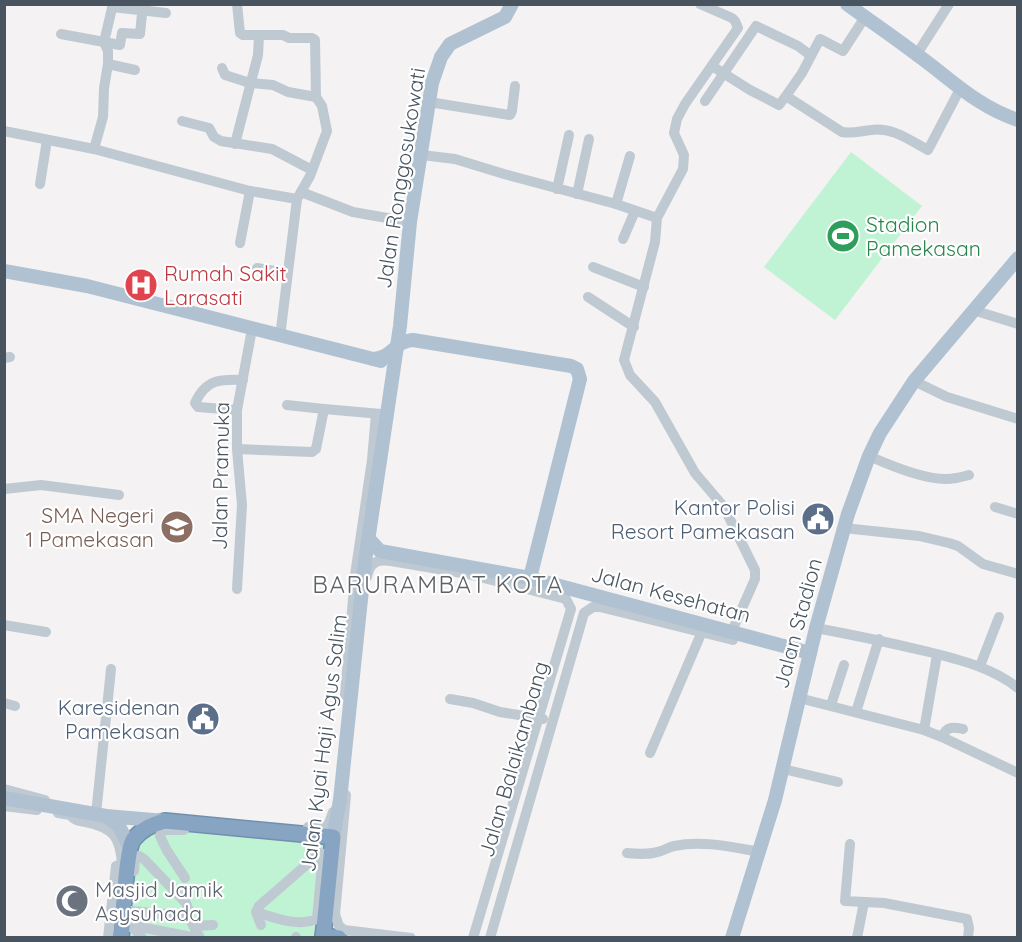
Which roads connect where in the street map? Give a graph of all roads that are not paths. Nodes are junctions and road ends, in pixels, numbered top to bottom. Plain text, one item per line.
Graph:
1 (237, 4) edge
2 (512, 4) edge
3 (700, 4) edge
4 (847, 4) edge
5 (949, 4) edge
6 (113, 6) edge
7 (143, 8) edge
8 (166, 13) dead end
9 (865, 17) junction
10 (61, 34) dead end
11 (259, 36) junction
12 (104, 42) junction
13 (917, 54) junction
14 (810, 55) junction
15 (108, 64) junction
16 (222, 68) dead end
17 (718, 69) junction
18 (135, 70) dead end
19 (250, 83) junction
20 (515, 86) dead end
21 (960, 89) junction
22 (786, 96) junction
23 (316, 97) junction
24 (705, 101) dead end
25 (429, 102) junction
26 (1017, 120) edge
27 (182, 121) dead end
28 (4, 131) edge
29 (569, 135) dead end
30 (589, 139) dead end
31 (47, 140) junction
32 (235, 144) junction
33 (94, 149) junction
34 (422, 155) junction
35 (630, 156) dead end
36 (312, 170) junction
37 (40, 184) dead end
38 (557, 189) junction
39 (250, 191) junction
40 (577, 194) junction
41 (299, 196) junction
42 (616, 204) junction
43 (635, 211) junction
44 (657, 218) junction
45 (410, 222) junction
46 (623, 239) dead end
47 (240, 243) dead end
48 (1017, 258) edge
49 (593, 267) dead end
50 (257, 268) dead end
51 (4, 271) edge
52 (287, 273) junction
53 (644, 287) junction
54 (588, 297) dead end
55 (973, 310) junction
56 (1017, 324) edge
57 (400, 326) junction
58 (634, 327) junction
59 (252, 329) junction
60 (280, 337) junction
61 (413, 340) junction
62 (396, 348) junction
63 (374, 359) junction
64 (392, 377) junction
65 (243, 380) junction
66 (914, 381) junction
67 (287, 405) dead end
68 (324, 409) junction
69 (237, 410) junction
70 (382, 414) junction
71 (1017, 419) edge
72 (237, 449) junction
73 (869, 456) junction
74 (969, 475) dead end
75 (4, 489) edge
76 (114, 494) dead end
77 (995, 507) dead end
78 (1017, 514) edge
79 (844, 528) junction
80 (369, 539) junction
81 (380, 551) junction
82 (364, 561) junction
83 (1017, 574) edge
84 (530, 578) junction
85 (237, 589) dead end
86 (582, 592) junction
87 (999, 617) dead end
88 (4, 625) edge
89 (703, 628) junction
90 (816, 628) junction
91 (46, 632) dead end
92 (737, 635) junction
93 (879, 639) junction
94 (810, 653) junction
95 (937, 654) junction
96 (844, 665) dead end
97 (980, 666) junction
98 (111, 669) dead end
99 (1017, 688) edge
100 (798, 698) junction
101 (450, 699) dead end
102 (831, 705) junction
103 (856, 712) junction
104 (541, 718) junction
105 (963, 729) dead end
106 (924, 730) junction
107 (942, 737) junction
108 (650, 753) dead end
109 (785, 770) junction
110 (1017, 773) edge
111 (838, 782) dead end
112 (4, 789) edge
113 (4, 798) edge
114 (4, 806) edge
115 (100, 813) junction
116 (165, 821) junction
117 (333, 837) junction
118 (850, 844) dead end
119 (130, 848) junction
120 (315, 850) dead end
121 (760, 852) junction
122 (627, 853) dead end
123 (185, 878) dead end
124 (864, 902) junction
125 (131, 911) junction
126 (256, 912) junction
127 (188, 915) junction
128 (213, 925) dead end
129 (261, 925) dead end
130 (194, 926) junction
131 (133, 927) junction
132 (323, 937) edge
133 (108, 938) edge
134 (121, 938) edge
135 (128, 938) edge
136 (142, 938) edge
137 (199, 938) edge
138 (339, 938) edge
139 (411, 938) edge
140 (473, 938) edge
141 (483, 938) edge
142 (490, 938) edge
143 (732, 938) edge
144 (738, 938) edge
145 (857, 938) edge
146 (968, 938) edge

1 - 11 street
2 - 25 main road, Jalan Ronggosukowati
3 - 17 street
4 - 9 main road
5 - 13 street
6 - 7 street
6 - 12 street
7 - 8 street
7 - 12 street
9 - 13 main road
9 - 14 street
10 - 12 street
11 - 19 street
11 - 23 street
12 - 15 street
13 - 21 main road
14 - 17 street
14 - 22 street
15 - 18 street
15 - 33 street
16 - 19 street
17 - 22 street
17 - 24 street
17 - 44 street
19 - 23 street
19 - 32 street
20 - 25 street
21 - 22 street
21 - 26 main road
23 - 36 street
25 - 34 main road, Jalan Ronggosukowati
27 - 32 street
28 - 31 street
29 - 38 street
30 - 40 street
31 - 33 street
31 - 37 street
32 - 36 street
33 - 39 street
34 - 38 street
34 - 45 main road, Jalan Ronggosukowati
35 - 42 street
36 - 41 street
38 - 40 street
39 - 41 street
39 - 47 street
40 - 42 street
41 - 45 street
41 - 52 street
42 - 43 street
43 - 44 street
43 - 46 street
44 - 53 street
45 - 57 main road, Jalan Ronggosukowati
48 - 55 main road, Jalan Stadion
49 - 53 street
50 - 52 street
51 - 59 main road
52 - 60 street
53 - 58 street
54 - 58 street
55 - 56 street
55 - 66 main road, Jalan Stadion
57 - 61 main road
57 - 62 main road, Jalan Ronggosukowati
58 - 92 street
59 - 60 main road
59 - 65 street, Jalan Pramuka
60 - 63 main road
61 - 62 main road
61 - 84 main road
62 - 63 main road
62 - 64 main road, Jalan Kyai Haji Agus Salim
63 - 64 main road
64 - 70 main road, Jalan Kyai Haji Agus Salim
65 - 69 street, Jalan Pramuka
65 - 69 street
66 - 71 street
66 - 73 main road, Jalan Stadion
67 - 68 street
68 - 70 street
68 - 72 street
69 - 72 street, Jalan Pramuka
70 - 80 main road, Jalan Kyai Haji Agus Salim
70 - 115 street
72 - 85 street, Jalan Pramuka
73 - 74 street
73 - 79 main road, Jalan Stadion
75 - 76 street
77 - 78 street
79 - 83 street
79 - 90 main road, Jalan Stadion
80 - 81 main road
80 - 82 main road, Jalan Kyai Haji Agus Salim
81 - 82 main road
81 - 84 main road, Jalan Kesehatan
82 - 117 main road, Jalan Kyai Haji Agus Salim
84 - 86 main road, Jalan Kesehatan
86 - 89 main road, Jalan Kesehatan
86 - 104 street, Jalan Balaikambang
87 - 97 street
88 - 91 street
89 - 92 main road, Jalan Kesehatan
89 - 108 street
89 - 142 street
90 - 93 street
90 - 94 main road, Jalan Stadion
92 - 94 main road, Jalan Kesehatan
93 - 95 street
93 - 103 street
94 - 100 main road, Jalan Stadion
95 - 97 street
95 - 106 street
96 - 102 street
97 - 99 street
98 - 115 street
100 - 102 street
100 - 109 main road, Jalan Stadion
101 - 104 street
102 - 103 street
103 - 106 street
104 - 139 street
104 - 140 street
104 - 141 street, Jalan Balaikambang
105 - 107 street
106 - 107 street
107 - 110 street
109 - 111 street
109 - 121 main road, Jalan Stadion
109 - 144 street
112 - 115 street
113 - 115 main road
114 - 133 street
115 - 116 main road
115 - 119 main road
116 - 117 highway
116 - 119 highway
117 - 132 highway, Jalan Kyai Haji Agus Salim
118 - 124 street
119 - 134 highway
120 - 123 street
121 - 122 street
121 - 143 main road, Jalan Stadion
124 - 145 street
124 - 146 street
125 - 127 street
125 - 127 street
125 - 131 street
126 - 126 street
126 - 129 street
127 - 130 street
128 - 130 street
130 - 137 street
131 - 135 street
131 - 136 street
131 - 137 street
132 - 138 highway

